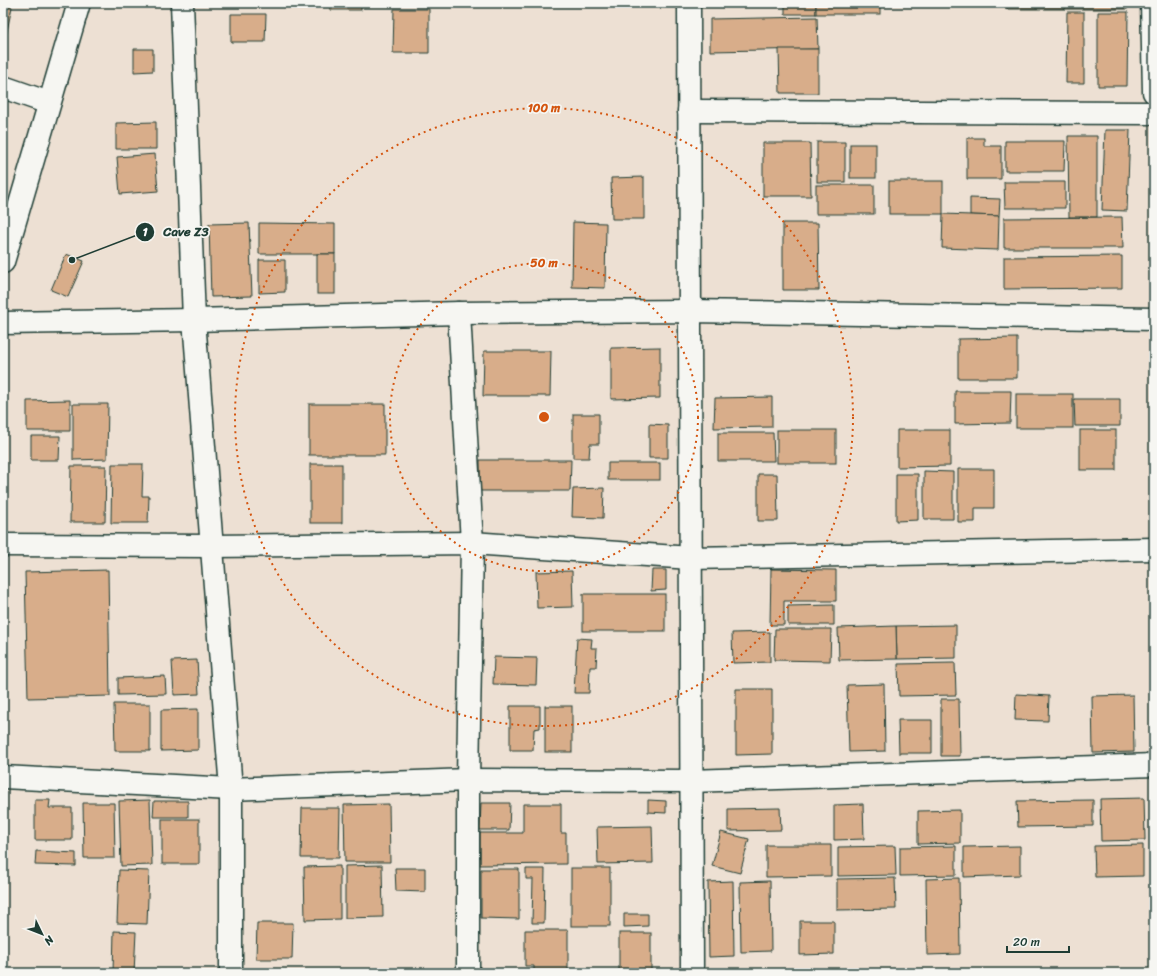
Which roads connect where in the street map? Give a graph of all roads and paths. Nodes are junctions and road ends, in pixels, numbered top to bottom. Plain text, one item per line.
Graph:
1 (79, 3) edge
2 (182, 3) edge
3 (689, 3) edge
4 (1152, 3) edge
5 (3, 87) edge
6 (1154, 92) edge
7 (49, 103) junction
8 (690, 111) junction
9 (1154, 113) edge
10 (3, 262) edge
11 (690, 311) junction
12 (459, 313) junction
13 (1154, 319) edge
14 (194, 320) junction
15 (3, 323) edge
16 (472, 543) junction
17 (3, 545) edge
18 (212, 546) junction
19 (1154, 549) edge
20 (691, 558) junction
21 (1154, 765) edge
22 (3, 777) edge
23 (468, 780) junction
24 (691, 781) junction
25 (231, 789) junction
26 (231, 973) edge
27 (468, 973) edge
28 (692, 973) edge

1 - 7 street
2 - 14 street
3 - 8 street
4 - 6 street
5 - 7 street
7 - 10 street
8 - 9 street
8 - 11 street
11 - 12 street
11 - 13 street
11 - 20 street
12 - 14 street
12 - 16 street
14 - 15 street
14 - 18 street
16 - 18 street
16 - 20 street
16 - 23 street
17 - 18 street
18 - 25 street
19 - 20 street
20 - 24 street
21 - 24 street
22 - 25 street
23 - 24 street
23 - 25 street
23 - 27 street
24 - 28 street
25 - 26 street

